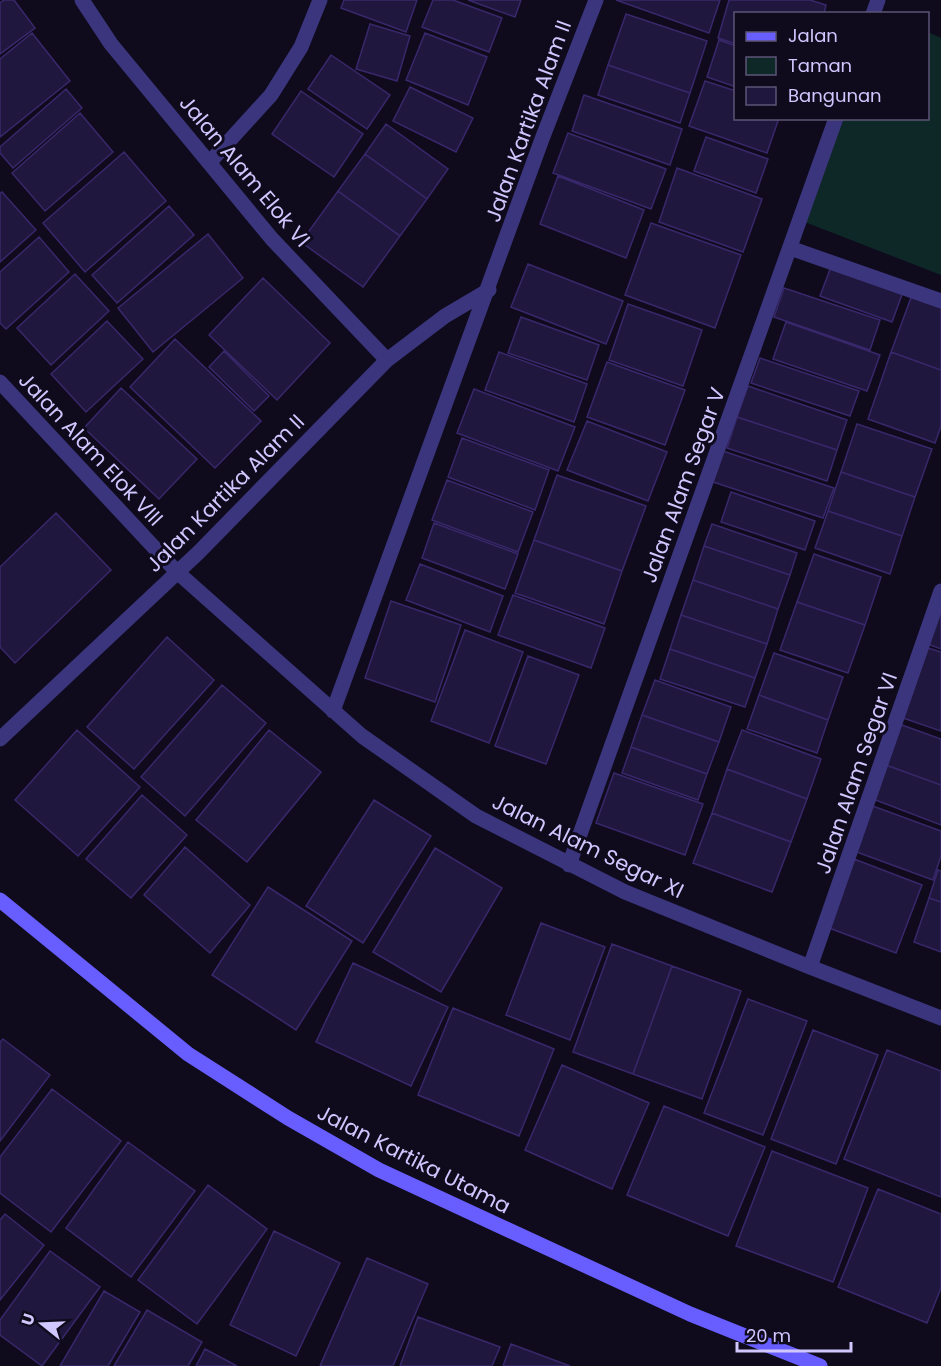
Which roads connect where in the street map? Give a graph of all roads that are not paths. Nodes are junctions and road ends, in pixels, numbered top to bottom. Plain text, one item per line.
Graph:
1 (82, 0) edge
2 (320, 0) edge
3 (596, 0) edge
4 (835, 120) edge
5 (210, 162) junction
6 (790, 248) junction
7 (489, 290) junction
8 (941, 301) edge
9 (387, 360) junction
10 (0, 382) edge
11 (177, 571) junction
12 (941, 591) edge
13 (333, 711) junction
14 (0, 739) edge
15 (569, 865) junction
16 (0, 900) edge
17 (810, 967) junction
18 (941, 1018) edge
19 (820, 1366) edge

1 - 5 street, Jalan Alam Elok VI
2 - 5 street
3 - 7 street, Jalan Kartika Alam II
4 - 6 street, Jalan Alam Segar V
5 - 9 street, Jalan Alam Elok VI
6 - 8 street
6 - 15 street, Jalan Alam Segar V
7 - 9 street, Jalan Kartika Alam II
7 - 13 street, Jalan Kartika Alam II
9 - 11 street, Jalan Kartika Alam II
10 - 11 street, Jalan Alam Elok VIII
11 - 13 street, Jalan Alam Segar XI
11 - 14 street, Jalan Kartika Alam II
12 - 17 street, Jalan Alam Segar VI
13 - 15 street, Jalan Alam Segar XI
15 - 17 street, Jalan Alam Segar XI
16 - 19 main road, Jalan Kartika Utama
17 - 18 street, Jalan Alam Segar XI

